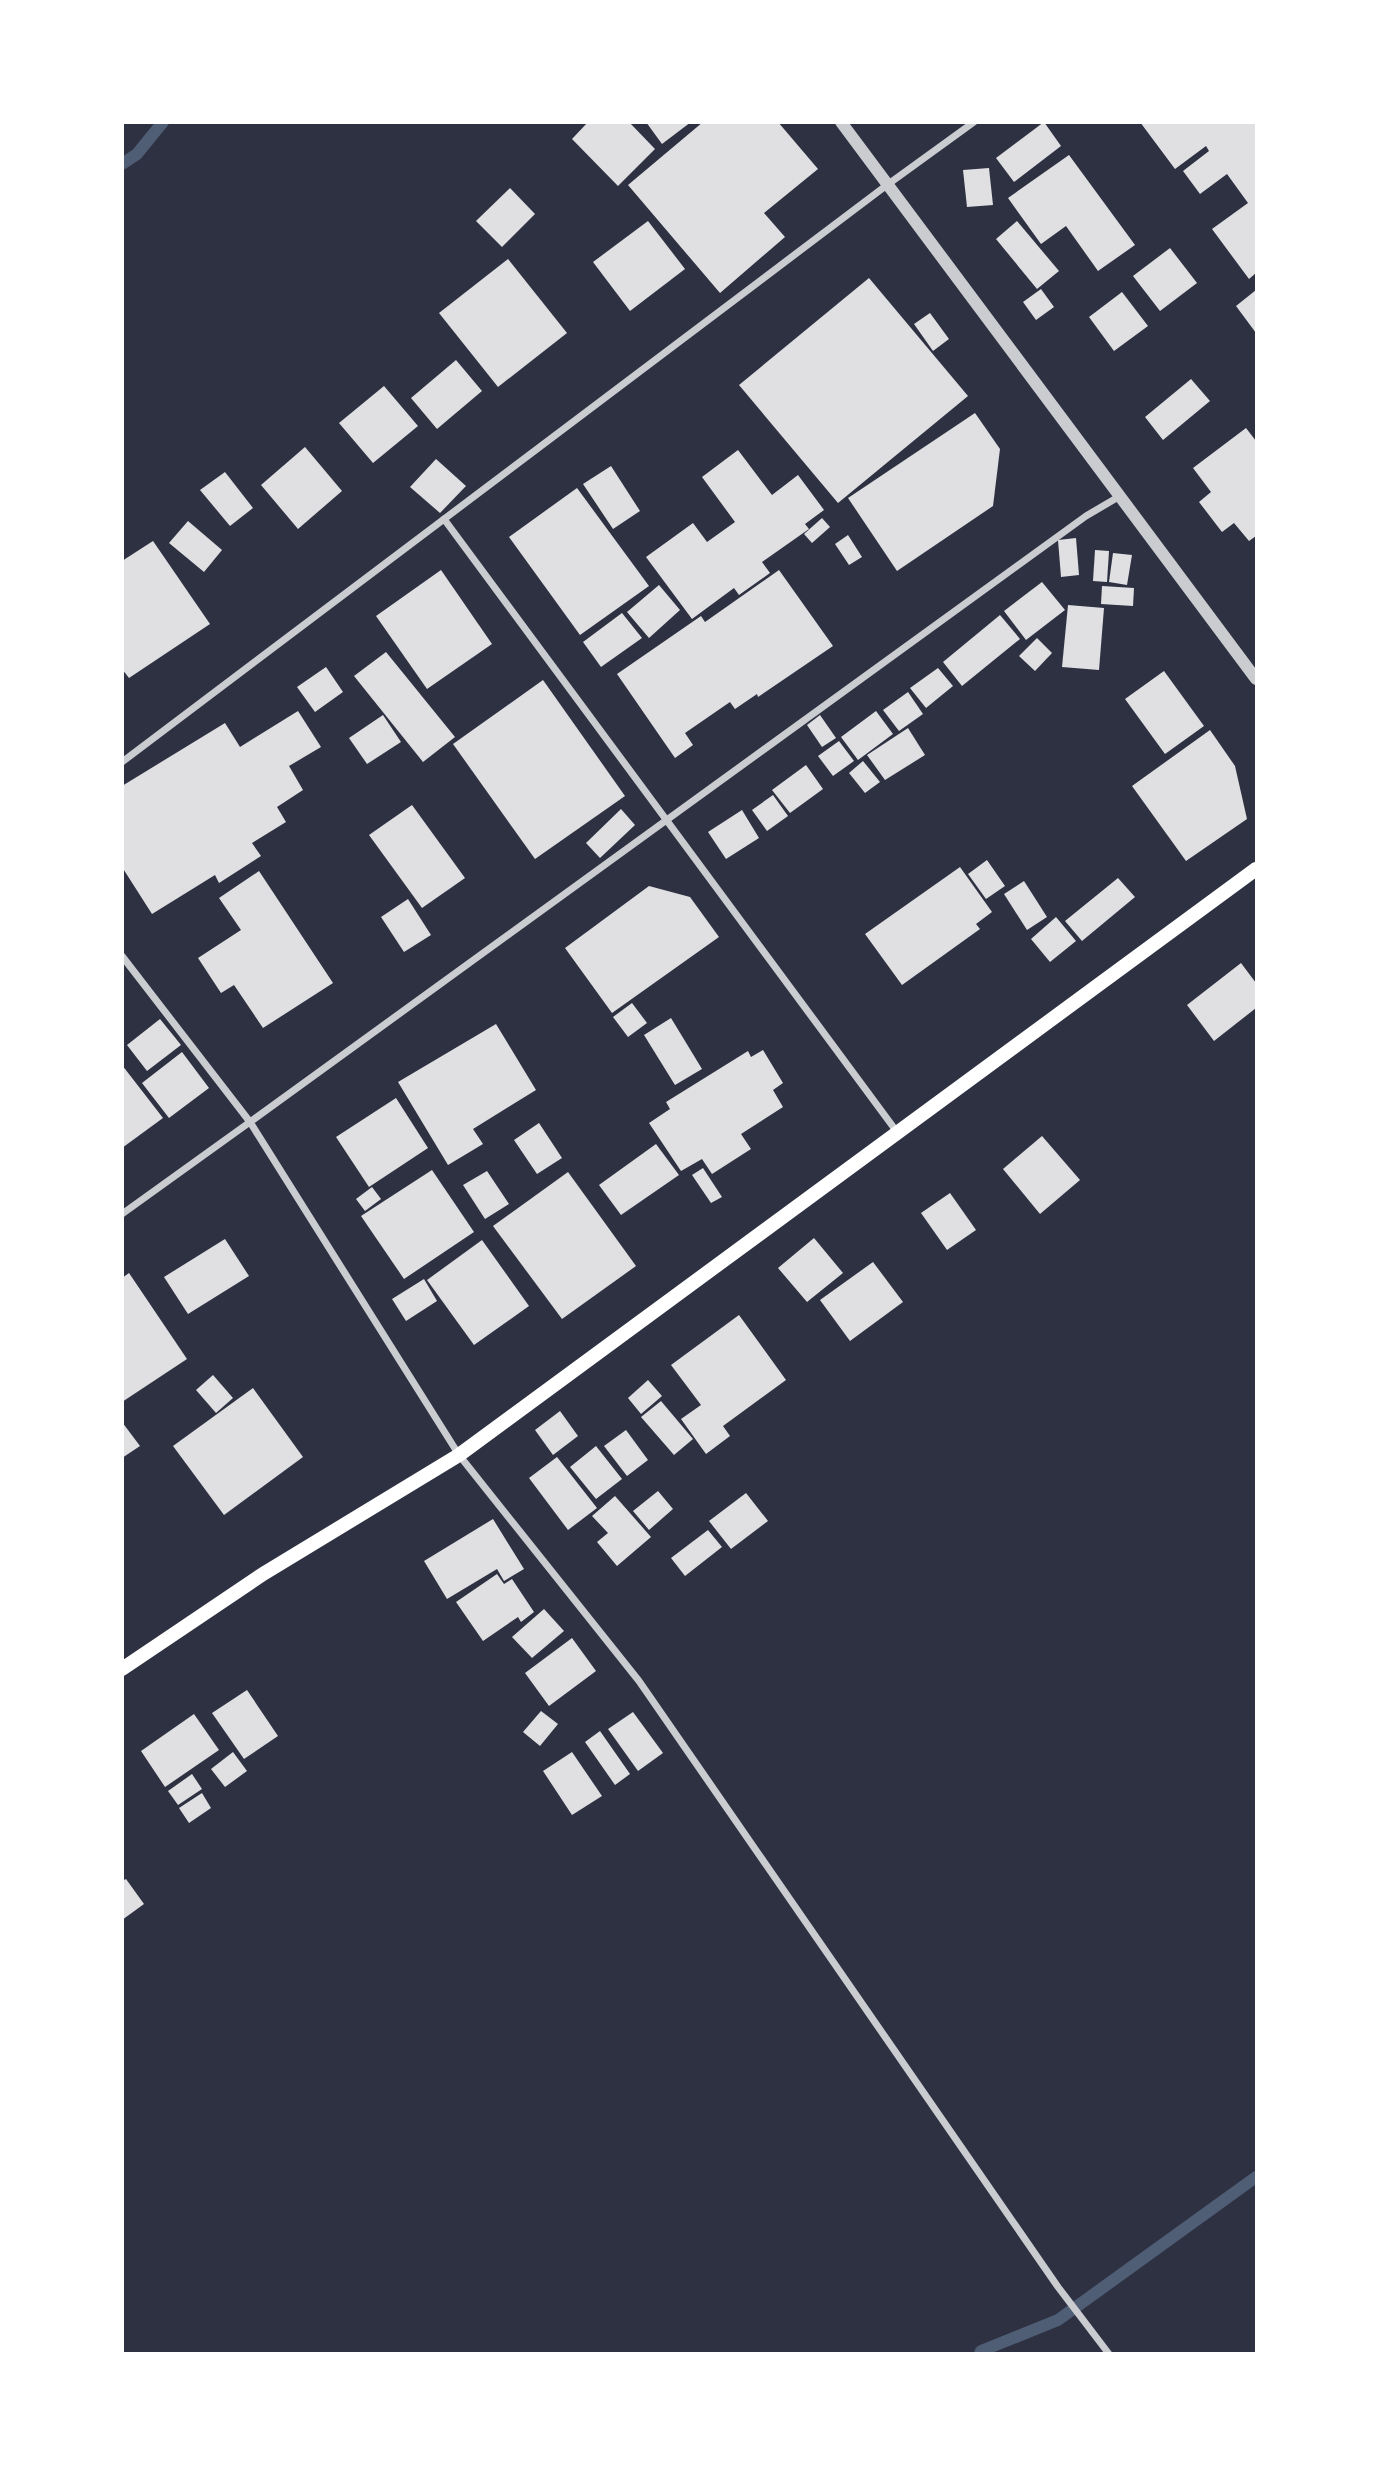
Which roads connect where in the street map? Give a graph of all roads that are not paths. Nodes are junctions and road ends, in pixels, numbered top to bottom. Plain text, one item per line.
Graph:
1 (841, 122) edge
2 (974, 122) edge
3 (887, 185) junction
4 (1120, 496) junction
5 (444, 519) junction
6 (1256, 679) edge
7 (122, 762) edge
8 (667, 820) junction
9 (1256, 869) edge
10 (122, 956) edge
11 (250, 1122) junction
12 (898, 1133) junction
13 (122, 1214) edge
14 (459, 1455) junction
15 (122, 1669) edge
16 (1109, 2354) edge

1 - 3 street
2 - 3 street
3 - 4 street
3 - 5 street
4 - 6 street
4 - 8 street
5 - 7 street
5 - 8 street
8 - 11 street
8 - 12 street
9 - 12 main road
10 - 11 street
11 - 13 street
11 - 14 street
12 - 14 main road
14 - 15 main road
14 - 16 street

